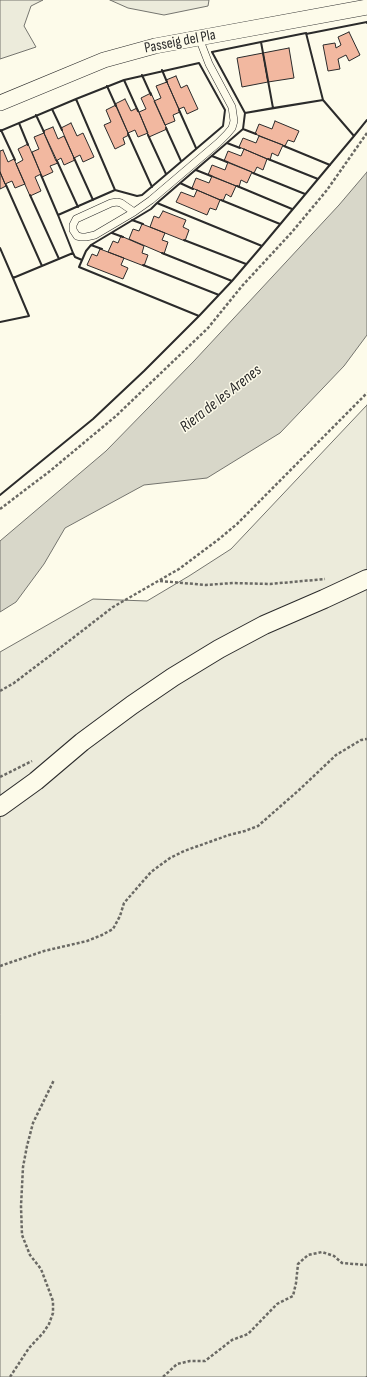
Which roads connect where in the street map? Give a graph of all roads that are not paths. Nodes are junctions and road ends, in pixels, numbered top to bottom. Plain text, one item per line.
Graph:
1 (367, 6) edge
2 (199, 38) junction
3 (0, 103) edge
4 (134, 212) junction
5 (367, 579) edge
6 (0, 807) edge

1 - 2 street, Passeig del Pla
2 - 3 street, Passeig del Pla
2 - 4 lane
4 - 4 lane
5 - 6 street

